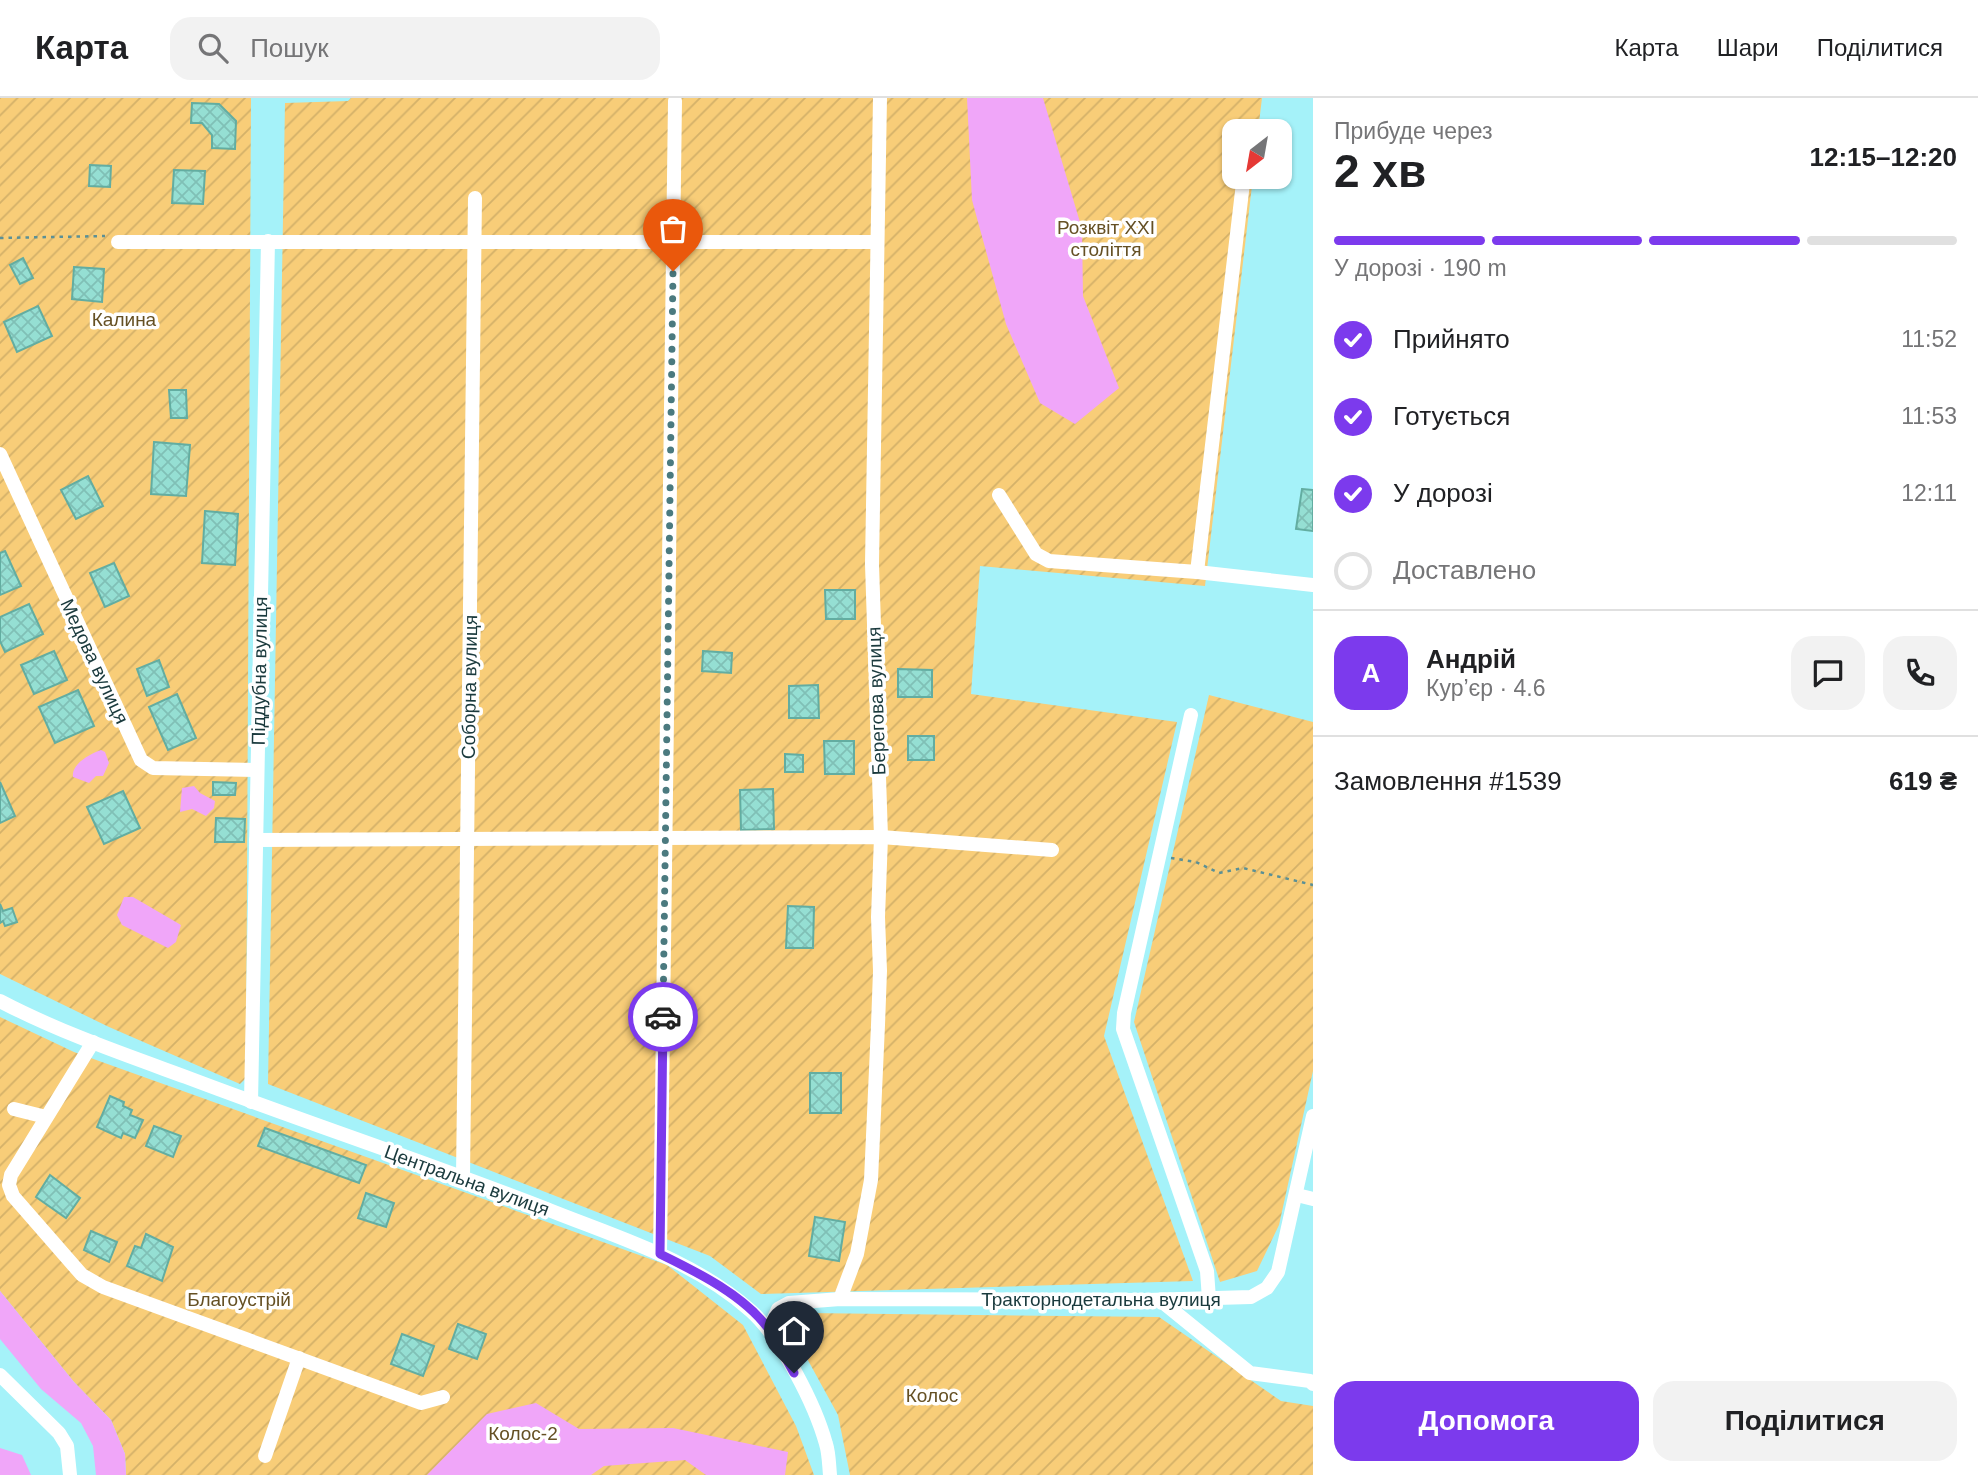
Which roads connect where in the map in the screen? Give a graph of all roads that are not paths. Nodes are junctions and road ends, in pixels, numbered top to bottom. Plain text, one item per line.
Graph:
1 (880, 98) edge
2 (675, 101) dead end
3 (1242, 189) edge
4 (475, 198) dead end
5 (115, 239) road end
6 (268, 241) junction
7 (877, 242) junction
8 (475, 243) junction
9 (673, 243) junction
10 (0, 454) edge
11 (999, 495) dead end
12 (1197, 572) junction
13 (1313, 585) edge
14 (1191, 715) dead end
15 (257, 770) junction
16 (881, 836) junction
17 (665, 838) junction
18 (467, 839) junction
19 (256, 840) junction
20 (1052, 850) dead end
21 (0, 1001) edge
22 (93, 1042) junction
23 (251, 1102) junction
24 (14, 1109) dead end
25 (1313, 1116) edge
26 (46, 1117) junction
27 (463, 1177) junction
28 (1297, 1195) junction
29 (1313, 1199) edge
30 (660, 1254) junction
31 (1209, 1298) junction
32 (840, 1299) junction
33 (1160, 1300) junction
34 (769, 1329) junction
35 (299, 1358) junction
36 (0, 1375) edge
37 (1313, 1384) edge
38 (443, 1397) dead end
39 (265, 1456) dead end
40 (70, 1475) edge
41 (830, 1475) edge

1 - 7 street, Берегова вулиця
2 - 9 street
3 - 12 street
4 - 8 street, Соборна вулиця
5 - 6 street
6 - 8 street
6 - 15 street, Піддубна вулиця
7 - 9 street
7 - 16 street, Берегова вулиця
8 - 9 street
8 - 18 street, Соборна вулиця
9 - 17 street
10 - 15 street, Медова вулиця
11 - 12 street
12 - 13 street
14 - 31 street
15 - 19 street, Піддубна вулиця
16 - 17 street
16 - 20 street
16 - 32 street, Берегова вулиця
17 - 18 street
17 - 30 street
18 - 19 street
18 - 27 street, Соборна вулиця
19 - 23 street, Піддубна вулиця
21 - 22 street, Центральна вулиця
22 - 23 street, Центральна вулиця
22 - 26 street
23 - 27 street, Центральна вулиця
24 - 26 street
25 - 28 street, Тракторнодетальна вулиця
26 - 35 street
27 - 30 street, Центральна вулиця
28 - 29 street
28 - 31 street, Тракторнодетальна вулиця
30 - 34 street, Центральна вулиця
31 - 33 street, Тракторнодетальна вулиця
32 - 33 street, Тракторнодетальна вулиця
32 - 34 street, Тракторнодетальна вулиця
33 - 37 street
34 - 41 street, Центральна вулиця
35 - 38 street
35 - 39 street
36 - 40 street

